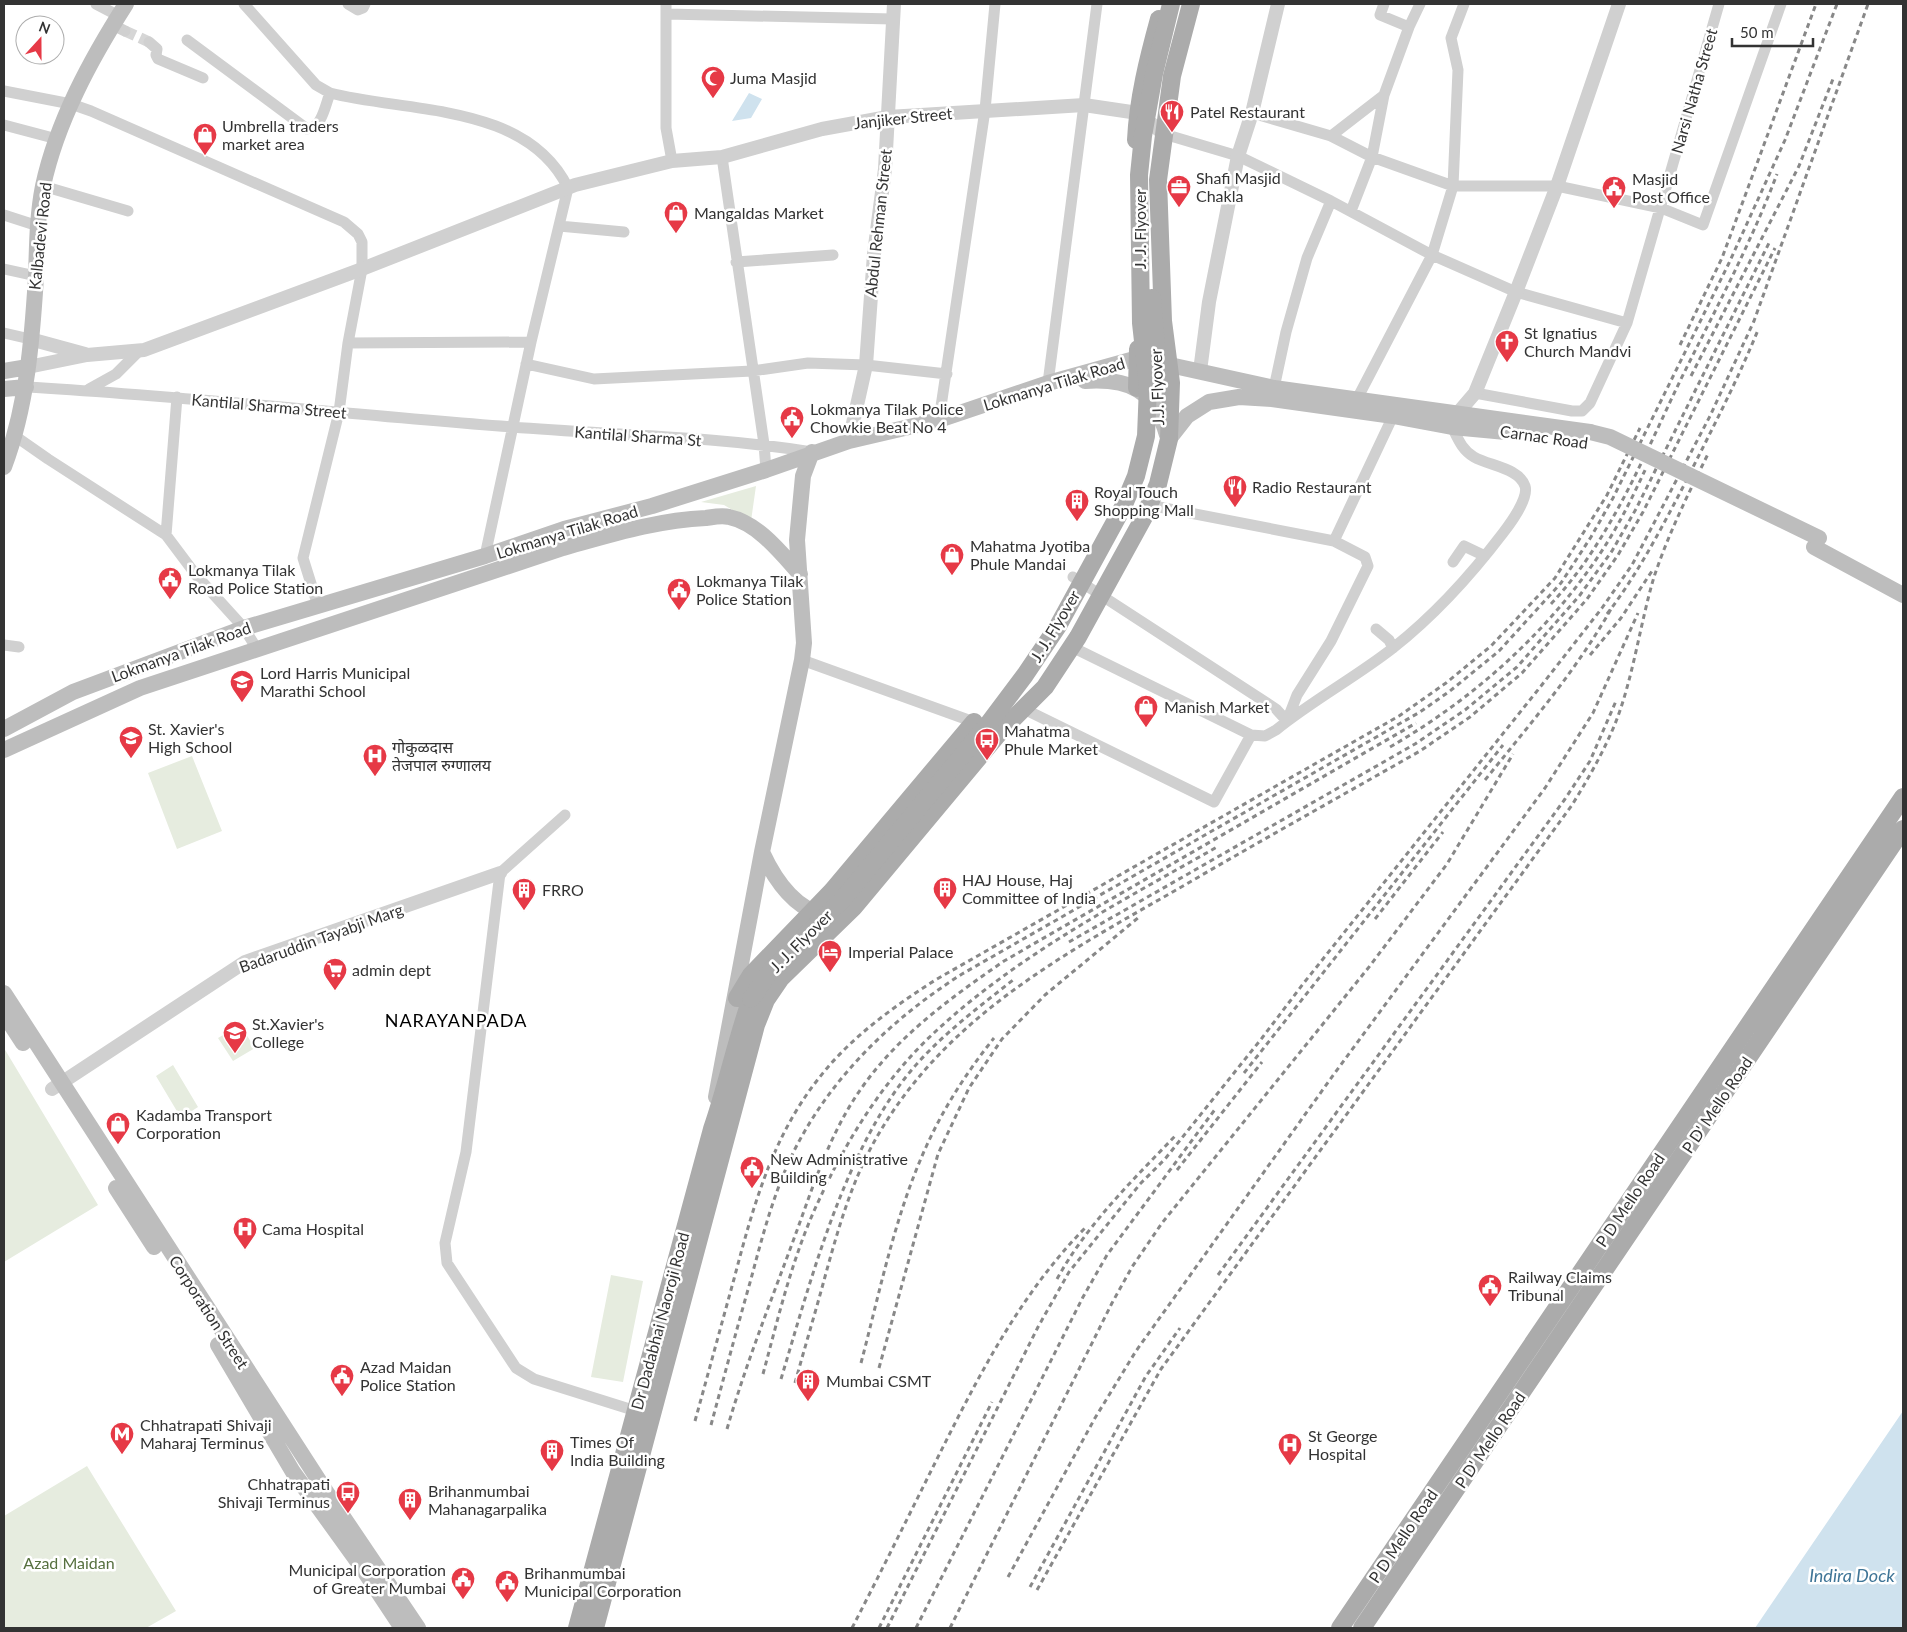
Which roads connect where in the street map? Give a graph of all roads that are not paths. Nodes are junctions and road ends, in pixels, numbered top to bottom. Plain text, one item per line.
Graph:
1 (96, 4) edge
2 (348, 4) edge
3 (365, 4) edge
4 (894, 4) edge
5 (996, 4) edge
6 (1097, 4) edge
7 (1162, 4) edge
8 (1171, 4) edge
9 (1179, 4) edge
10 (1191, 4) edge
11 (1278, 4) edge
12 (1384, 4) edge
13 (1420, 4) edge
14 (1464, 4) edge
15 (1619, 4) edge
16 (1719, 4) edge
17 (1782, 4) edge
18 (248, 5) edge
19 (666, 9) edge
20 (121, 19) edge
21 (893, 19) junction
22 (1409, 27) junction
23 (187, 40) dead end
24 (150, 42) tunnel mouth
25 (203, 78) dead end
26 (4, 91) edge
27 (330, 93) junction
28 (1384, 95) junction
29 (71, 104) junction
30 (1084, 105) junction
31 (985, 110) junction
32 (1138, 113) junction
33 (1252, 113) junction
34 (888, 117) junction
35 (4, 125) edge
36 (1164, 134) junction
37 (1331, 136) junction
38 (57, 139) junction
39 (1238, 156) junction
40 (722, 157) junction
41 (1372, 157) junction
42 (672, 161) junction
43 (44, 186) junction
44 (1454, 186) junction
45 (1557, 186) junction
46 (568, 188) junction
47 (1331, 200) junction
48 (1661, 208) junction
49 (128, 211) dead end
50 (1351, 211) junction
51 (4, 214) edge
52 (38, 226) junction
53 (559, 226) junction
54 (624, 232) dead end
55 (833, 255) dead end
56 (1432, 255) junction
57 (736, 262) junction
58 (4, 269) edge
59 (362, 269) junction
60 (36, 276) junction
61 (1516, 292) junction
62 (1627, 323) junction
63 (4, 333) edge
64 (30, 339) junction
65 (531, 342) junction
66 (348, 343) junction
67 (139, 351) junction
68 (87, 355) junction
69 (1138, 358) junction
70 (1168, 363) junction
71 (526, 364) junction
72 (866, 365) junction
73 (28, 367) junction
74 (4, 371) edge
75 (752, 371) junction
76 (1200, 371) junction
77 (947, 374) junction
78 (1048, 383) junction
79 (26, 387) junction
80 (1137, 388) junction
81 (1274, 388) junction
82 (4, 390) edge
83 (88, 390) junction
84 (1476, 393) junction
85 (177, 397) junction
86 (1356, 400) junction
87 (339, 412) junction
88 (1393, 416) junction
89 (939, 420) junction
90 (1455, 421) junction
91 (512, 427) junction
92 (15, 436) junction
93 (1168, 439) junction
94 (849, 441) junction
95 (764, 444) junction
96 (812, 452) junction
97 (4, 467) edge
98 (766, 470) junction
99 (1149, 505) junction
100 (166, 535) junction
101 (1334, 541) junction
102 (1816, 542) junction
103 (485, 556) junction
104 (1485, 556) junction
105 (1453, 562) dead end
106 (800, 574) junction
107 (1073, 576) dead end
108 (1903, 582) edge
109 (1101, 594) junction
110 (1903, 595) edge
111 (318, 606) junction
112 (244, 628) junction
113 (1376, 629) dead end
114 (4, 645) edge
115 (18, 647) dead end
116 (1072, 647) junction
117 (1393, 648) junction
118 (257, 649) junction
119 (802, 660) junction
120 (1019, 711) junction
121 (1287, 721) junction
122 (974, 722) joint
123 (4, 729) edge
124 (1251, 735) junction
125 (4, 750) edge
126 (1903, 797) edge
127 (565, 815) dead end
128 (1903, 829) edge
129 (762, 852) junction
130 (500, 873) junction
131 (854, 907) junction
132 (812, 912) junction
133 (4, 993) edge
134 (744, 998) junction
135 (4, 1014) edge
136 (57, 1086) junction
137 (720, 1131) junction
138 (1562, 1300) junction
139 (1577, 1312) junction
140 (636, 1411) junction
141 (308, 1464) junction
142 (293, 1472) junction
143 (402, 1628) edge
144 (418, 1628) edge
145 (577, 1628) edge
146 (595, 1628) edge
147 (1340, 1628) edge
148 (1362, 1628) edge

1 - 20 street
2 - 3 street
4 - 21 street, Abdul Rehman Street
5 - 31 street
6 - 30 street
7 - 32 main road
8 - 134 main road, J. J. Flyover, bridge
9 - 120 main road, J.J. Flyover, bridge
10 - 36 main road
11 - 33 street
12 - 22 street
13 - 22 street
14 - 44 street
15 - 45 street
16 - 48 street, Narsi Natha Street
17 - 48 street
18 - 27 street
19 - 21 street
19 - 42 street
20 - 29 main road, Kalbadevi Road
21 - 34 street, Abdul Rehman Street
22 - 28 street
23 - 27 street
24 - 25 street
26 - 29 street
27 - 46 street
28 - 37 street
28 - 41 street
29 - 38 main road, Kalbadevi Road
29 - 59 street
30 - 31 street, Janjiker Street
30 - 32 street, Janjiker Street
30 - 78 street
31 - 34 street, Janjiker Street
31 - 77 street
32 - 36 street
32 - 69 main road
33 - 37 street
33 - 39 street
34 - 40 street, Janjiker Street
34 - 72 street, Abdul Rehman Street
35 - 38 street
36 - 39 street
36 - 70 main road
37 - 41 street
38 - 43 main road, Kalbadevi Road
39 - 47 street
39 - 76 street
40 - 42 street, Janjiker Street
40 - 57 street
41 - 44 street
41 - 50 street
42 - 46 street, Janjiker Street
43 - 49 street
43 - 52 main road, Kalbadevi Road
44 - 45 street
44 - 56 street
45 - 48 street
45 - 61 street
46 - 53 street
46 - 59 street, Janjiker Street
47 - 50 street
47 - 81 street
48 - 62 street, Narsi Natha Street
50 - 56 street
51 - 52 street
52 - 60 main road, Kalbadevi Road
53 - 54 street
53 - 65 street
55 - 57 street
56 - 61 street
56 - 86 street
57 - 75 street
58 - 60 street
59 - 66 street
59 - 67 street, Janjiker Street
60 - 64 main road, Kalbadevi Road
61 - 62 street
61 - 84 street
62 - 84 street, Narsi Natha Street
63 - 64 street
64 - 68 street
64 - 73 main road, Kalbadevi Road
65 - 66 street
65 - 71 street
66 - 87 street
67 - 68 street, Janjiker Street
67 - 83 street
68 - 73 street
69 - 70 main road, Carnac Road
69 - 78 main road, Lokmanya Tilak Road
69 - 80 main road
70 - 76 main road, Carnac Road
70 - 93 main road
71 - 75 street
71 - 91 street
72 - 75 street
72 - 77 street
72 - 94 street, Abdul Rehman Street
73 - 74 main road
73 - 79 main road, Kalbadevi Road
75 - 95 street
76 - 81 main road, Carnac Road
77 - 89 street
78 - 80 main road
78 - 89 main road, Lokmanya Tilak Road
79 - 82 main road
79 - 83 street, Kantilal Sharma Street
79 - 92 main road, Kalbadevi Road
80 - 93 main road
81 - 86 main road, Carnac Road
83 - 85 street, Kantilal Sharma Street
84 - 90 street
85 - 87 street, Kantilal Sharma Street
85 - 100 street
86 - 90 main road, Carnac Road
87 - 91 street, Kantilal Sharma Street
87 - 111 street
88 - 90 main road, Carnac Road
88 - 93 main road, Carnac Road
88 - 101 street
89 - 94 main road, Lokmanya Tilak Road
90 - 102 main road, Carnac Road
90 - 104 street
91 - 95 street, Kantilal Sharma St
91 - 103 street
92 - 97 main road, Kalbadevi Road
92 - 100 street
93 - 99 main road
94 - 96 main road, Lokmanya Tilak Road
95 - 96 street, Kantilal Sharma St
95 - 98 street
96 - 98 main road, Lokmanya Tilak Road
96 - 106 main road
98 - 103 main road, Lokmanya Tilak Road
99 - 101 street
99 - 109 main road
100 - 112 street
101 - 121 street
102 - 108 main road
102 - 110 main road, Carnac Road
103 - 111 main road, Lokmanya Tilak Road
104 - 105 street
104 - 117 street
106 - 118 main road, Lokmanya Tilak Road
106 - 119 main road
107 - 109 street
109 - 116 main road
109 - 121 street
111 - 112 main road, Lokmanya Tilak Road
112 - 118 street
112 - 123 main road, Lokmanya Tilak Road
113 - 117 street
114 - 115 street
116 - 120 main road
116 - 124 street
117 - 121 street
118 - 125 main road, Lokmanya Tilak Road
119 - 122 street
119 - 129 main road
120 - 124 street
120 - 131 main road
121 - 124 street
122 - 132 main road
126 - 138 main road, P D Mello Road
127 - 130 street
128 - 139 main road, P D' Mello Road
129 - 132 main road
129 - 134 main road
130 - 136 street, Badaruddin Tayabji Marg
130 - 140 street
131 - 132 main road
131 - 137 main road
132 - 134 main road
133 - 136 main road, Corporation Street
134 - 137 main road, J. J. Flyover
135 - 136 main road, Corporation Street
136 - 141 main road, Corporation Street
136 - 142 main road, Corporation Street
137 - 140 main road, Dr Dadabhai Naoroji Road
137 - 146 main road, Dr Dadabhai Naoroji Road
138 - 139 main road
138 - 147 main road, P D Mello Road
139 - 148 main road, P D' Mello Road
140 - 145 main road, Dr Dadabhai Naoroji Road
141 - 142 main road
141 - 144 main road, Corporation Street
142 - 143 main road, Corporation Street

